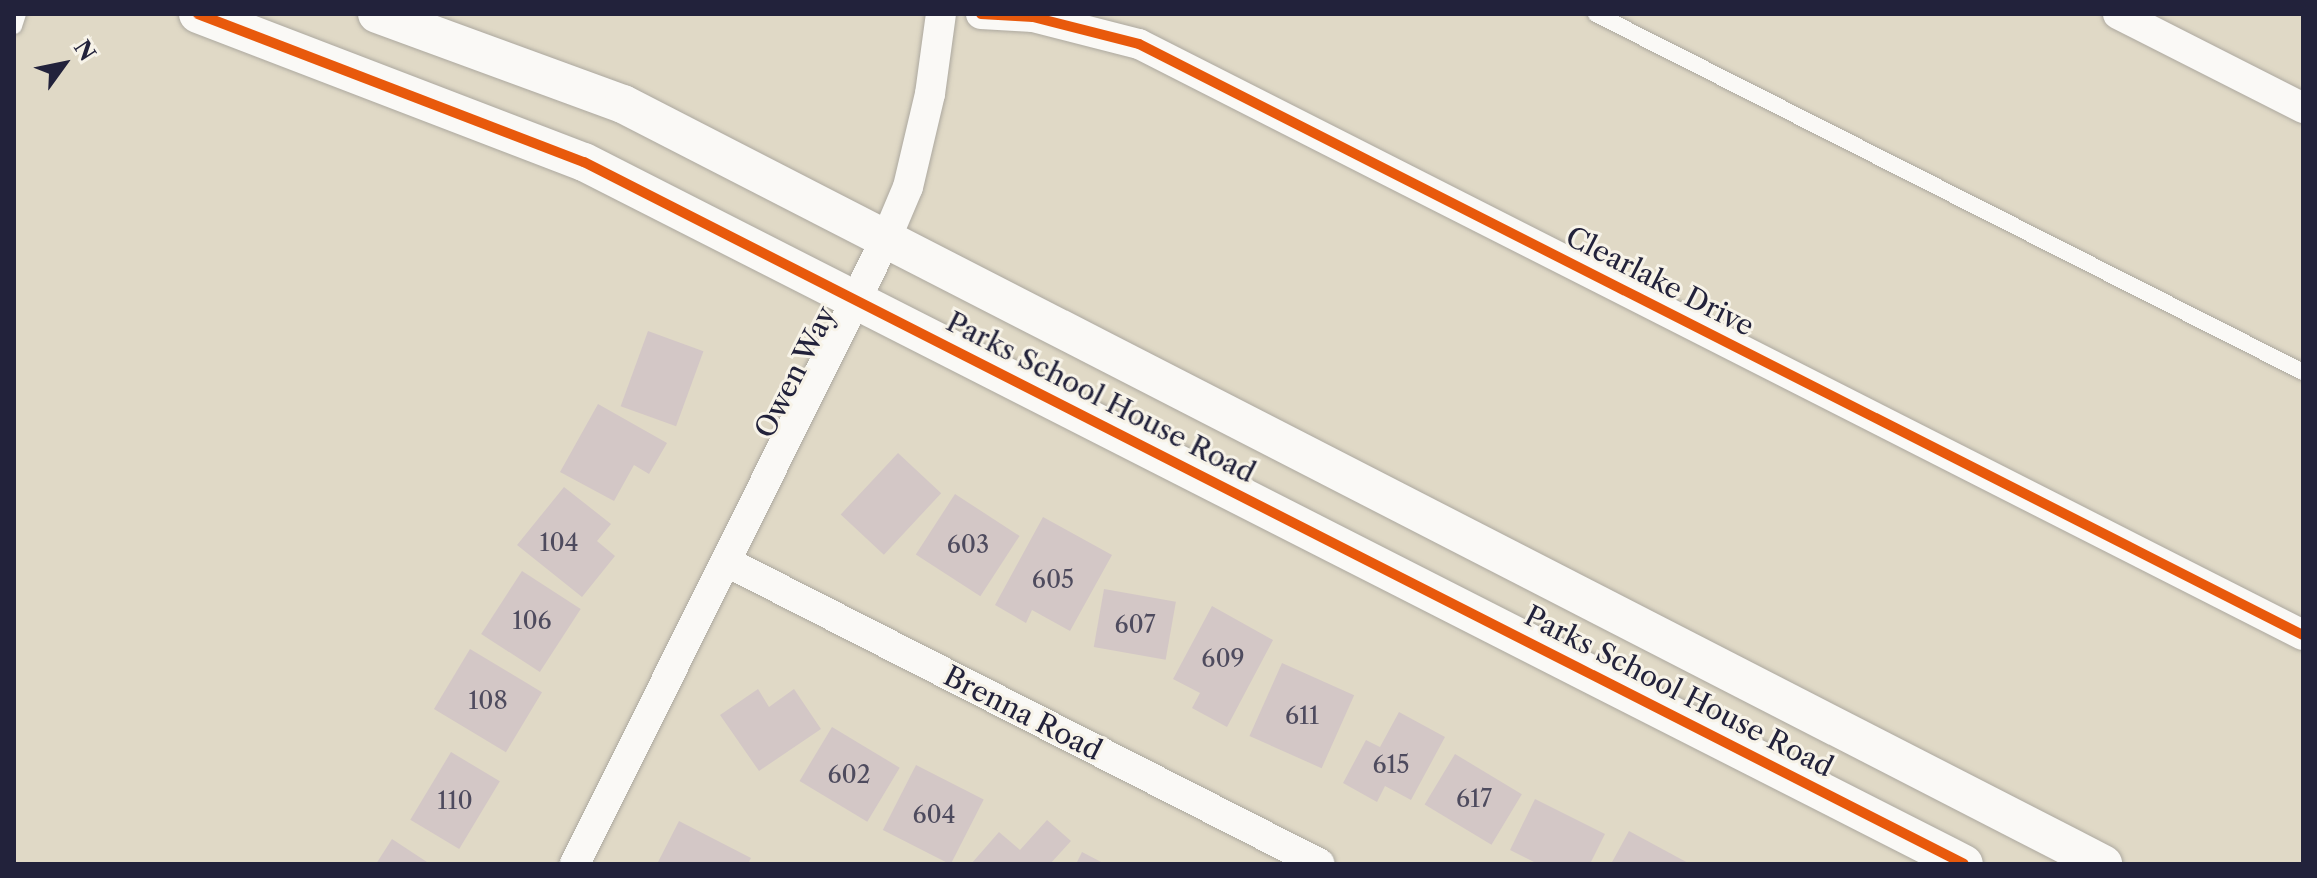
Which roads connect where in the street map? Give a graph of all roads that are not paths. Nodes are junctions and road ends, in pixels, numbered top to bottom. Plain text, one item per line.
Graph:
1 (18, 14) edge
2 (198, 14) edge
3 (377, 14) edge
4 (941, 14) edge
5 (981, 14) edge
6 (1596, 14) edge
7 (2118, 14) edge
8 (14, 26) edge
9 (2303, 108) edge
10 (886, 239) junction
11 (858, 301) junction
12 (2303, 372) edge
13 (727, 562) junction
14 (2303, 635) edge
15 (575, 864) edge
16 (1320, 864) edge
17 (1964, 864) edge
18 (2103, 864) edge

1 - 8 lane
2 - 11 street, Parks School House Road
3 - 10 street, Parks School House Road
4 - 10 street, Owen Way
5 - 14 street, Clearlake Drive
6 - 12 lane
7 - 9 street
10 - 11 street, Owen Way
10 - 18 street, Parks School House Road
11 - 13 street, Owen Way
11 - 17 street, Parks School House Road
13 - 15 street, Owen Way
13 - 16 street, Brenna Road

